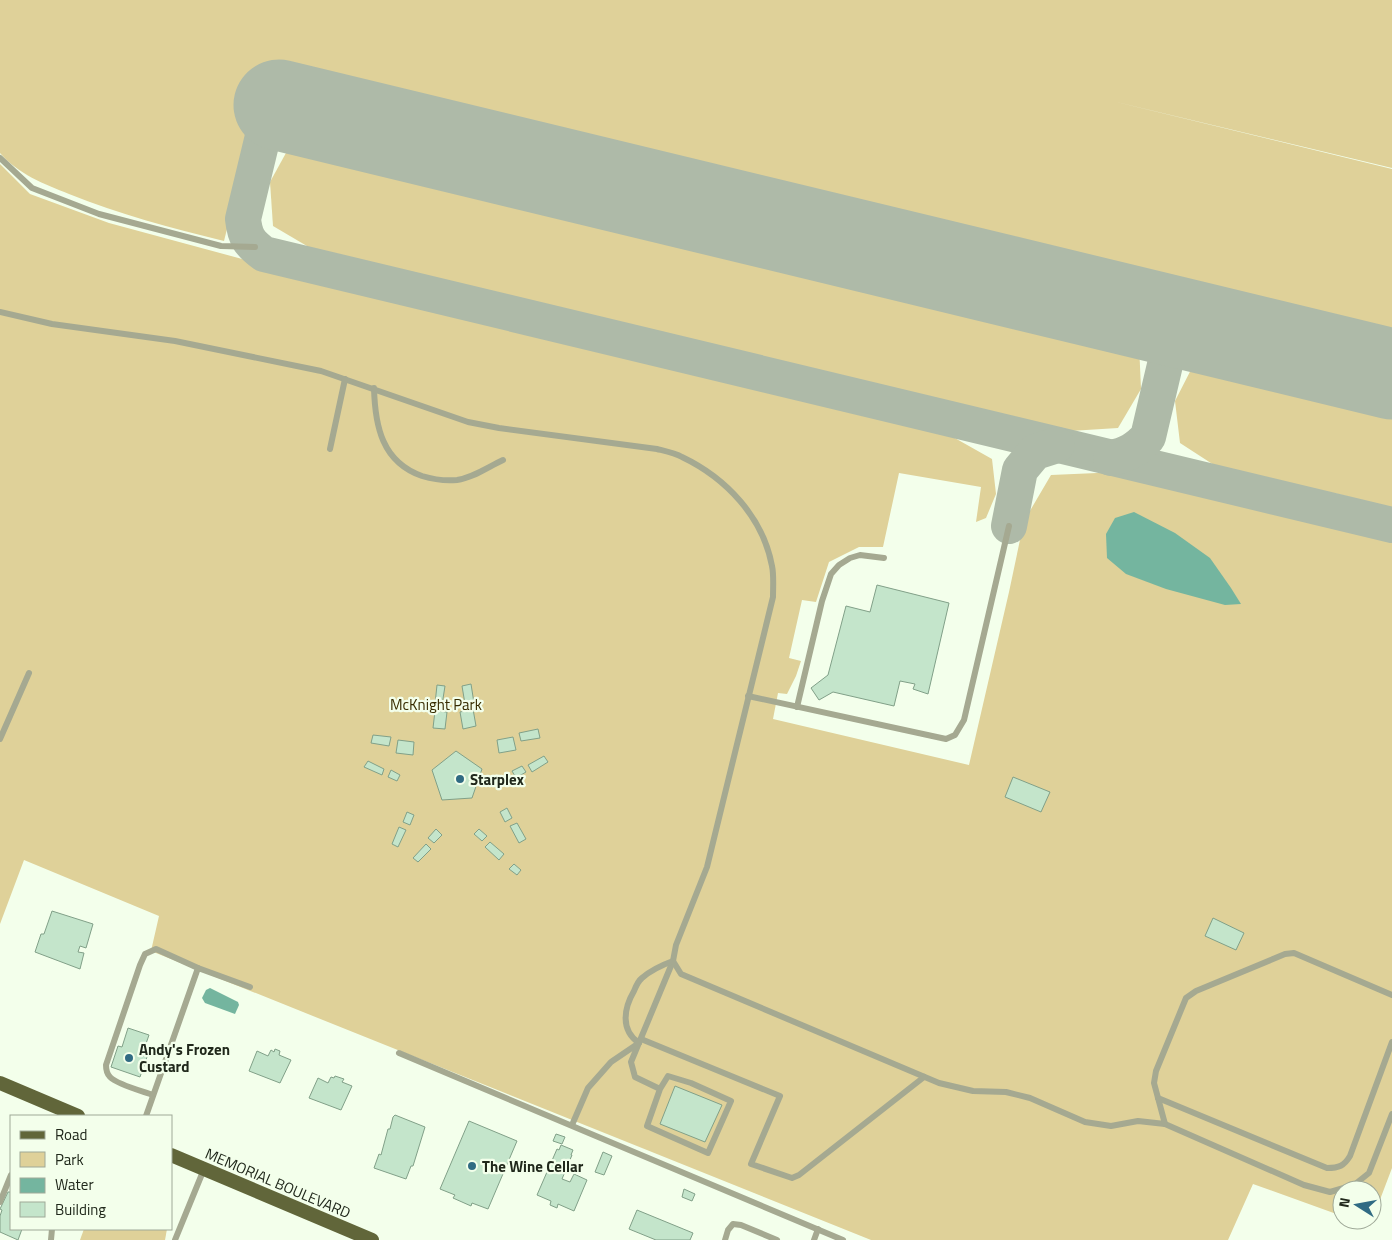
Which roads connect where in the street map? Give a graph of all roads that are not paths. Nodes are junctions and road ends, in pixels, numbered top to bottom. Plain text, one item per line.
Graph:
1 (0, 158) edge
2 (255, 247) dead end
3 (0, 312) edge
4 (345, 379) junction
5 (374, 388) junction
6 (330, 449) dead end
7 (503, 460) dead end
8 (1009, 526) dead end
9 (884, 558) dead end
10 (29, 673) dead end
11 (748, 696) junction
12 (798, 707) junction
13 (0, 739) edge
14 (673, 960) junction
15 (198, 968) junction
16 (250, 987) dead end
17 (1392, 995) edge
18 (640, 1041) junction
19 (1392, 1042) edge
20 (399, 1054) dead end
21 (924, 1077) junction
22 (0, 1083) edge
23 (660, 1089) junction
24 (153, 1095) junction
25 (1158, 1098) junction
26 (1392, 1114) edge
27 (76, 1115) edge
28 (146, 1115) edge
29 (1165, 1124) junction
30 (572, 1125) junction
31 (172, 1155) edge
32 (204, 1169) junction
33 (10, 1177) edge
34 (0, 1202) edge
35 (818, 1229) junction
36 (175, 1240) edge
37 (372, 1240) edge
38 (725, 1240) edge
39 (777, 1240) edge
40 (814, 1240) edge
41 (843, 1240) edge

1 - 2 lane
3 - 4 lane
4 - 5 lane
4 - 6 lane
5 - 7 lane
5 - 11 lane
8 - 12 lane
9 - 12 lane
10 - 13 lane
11 - 12 lane
11 - 14 lane
14 - 18 lane
14 - 18 lane
14 - 21 lane
15 - 16 lane
15 - 24 lane
15 - 24 lane
17 - 25 lane
18 - 21 lane
18 - 23 lane
18 - 30 lane
19 - 25 lane
20 - 30 lane
21 - 29 lane
22 - 27 main road
23 - 23 lane
24 - 28 lane
25 - 29 lane
26 - 29 lane
30 - 35 lane
31 - 32 main road, MEMORIAL BOULEVARD
32 - 36 lane
32 - 37 main road, MEMORIAL BOULEVARD
33 - 34 lane
35 - 40 lane
35 - 41 lane
38 - 39 lane

